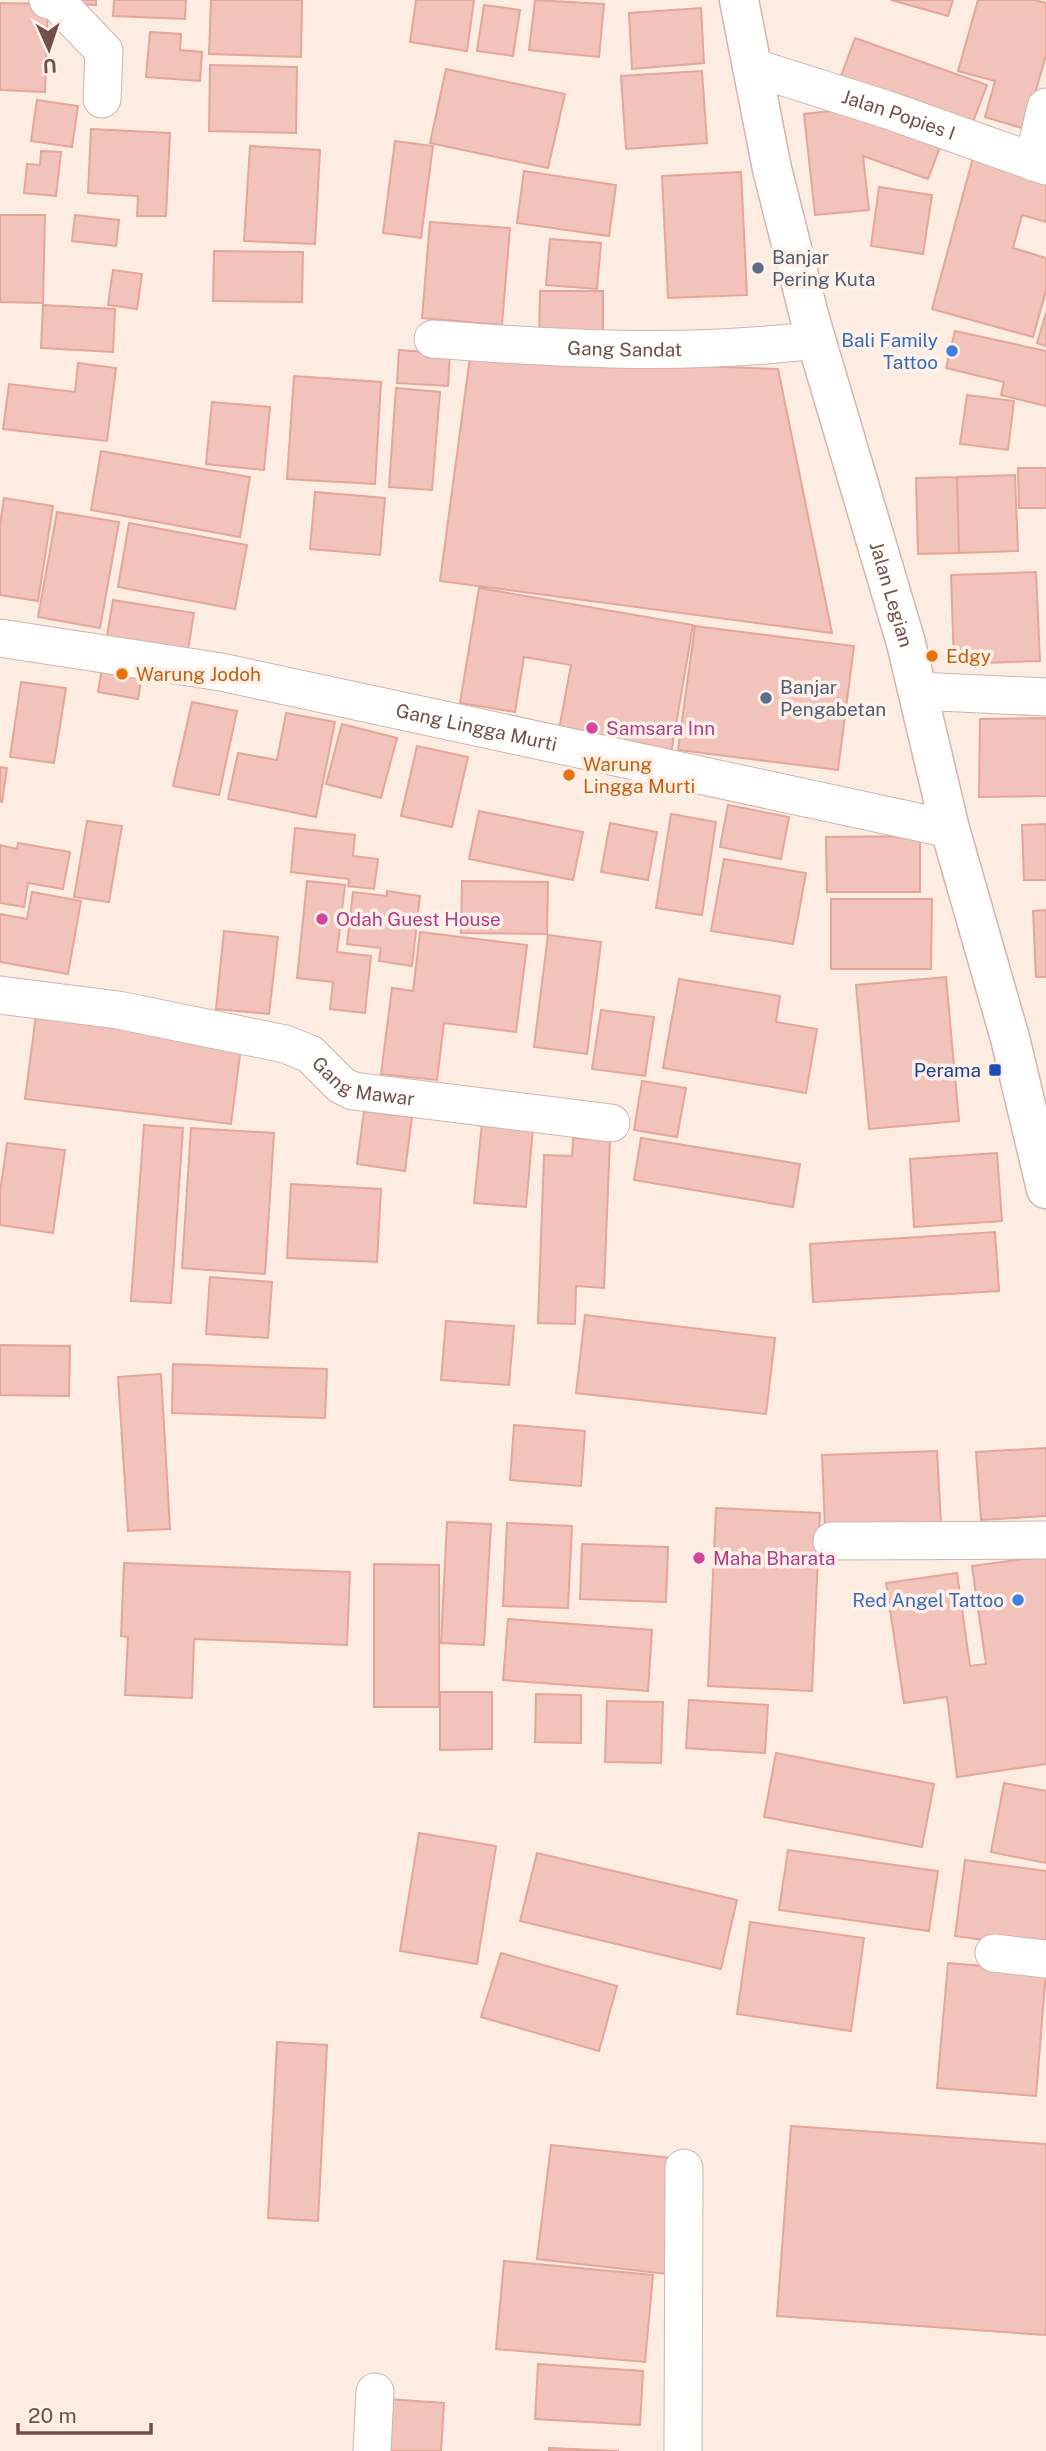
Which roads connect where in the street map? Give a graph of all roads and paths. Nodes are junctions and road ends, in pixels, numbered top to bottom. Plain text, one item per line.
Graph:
1 (48, 0) edge
2 (739, 0) edge
3 (751, 67) junction
4 (102, 99) dead end
5 (1046, 107) edge
6 (1039, 164) edge
7 (433, 339) dead end
8 (816, 340) junction
9 (0, 638) edge
10 (918, 691) junction
11 (1046, 697) edge
12 (950, 829) junction
13 (0, 995) edge
14 (611, 1123) dead end
15 (1046, 1189) edge
16 (1046, 1540) edge
17 (832, 1541) dead end
18 (994, 1953) dead end
19 (1046, 1959) edge
20 (684, 2168) dead end
21 (375, 2392) dead end
22 (372, 2451) edge
23 (683, 2451) edge

1 - 4 street
2 - 3 main road, Jalan Legian
3 - 6 street, Jalan Popies I
3 - 8 main road, Jalan Legian
5 - 6 street
7 - 8 street, Gang Sandat
8 - 10 main road, Jalan Legian
9 - 12 street, Gang Lingga Murti
10 - 11 street
10 - 12 main road, Jalan Legian
12 - 15 main road, Jalan Legian
13 - 14 street, Gang Mawar
16 - 17 street
18 - 19 street
20 - 23 street
21 - 22 street

